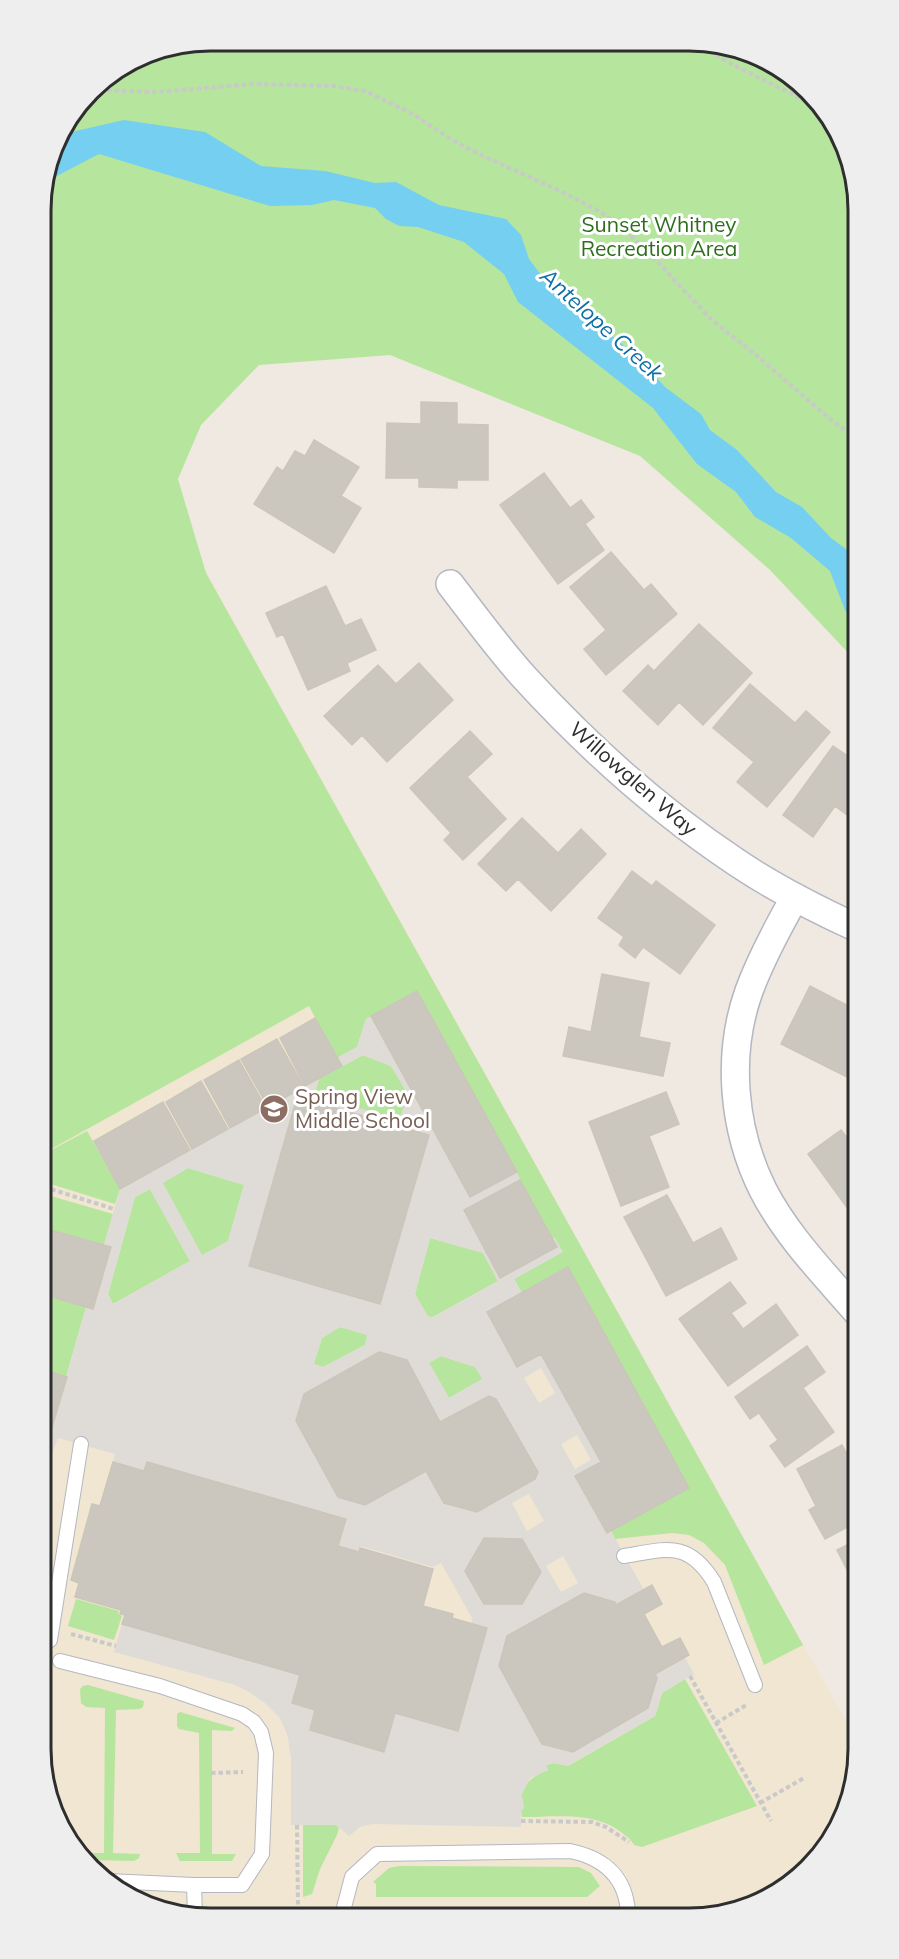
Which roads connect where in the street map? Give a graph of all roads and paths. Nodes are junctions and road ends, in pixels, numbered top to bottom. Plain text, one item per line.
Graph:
1 (712, 53) edge
2 (106, 90) edge
3 (801, 98) edge
4 (848, 432) edge
5 (450, 584) dead end
6 (795, 897) junction
7 (848, 924) edge
8 (51, 1189) edge
9 (114, 1209) dead end
10 (848, 1302) edge
11 (81, 1444) dead end
12 (624, 1556) dead end
13 (51, 1636) joint
14 (116, 1646) dead end
15 (60, 1660) dead end
16 (690, 1676) dead end
17 (755, 1685) dead end
18 (752, 1702) dead end
19 (716, 1723) junction
20 (265, 1772) junction
21 (211, 1773) dead end
22 (804, 1778) dead end
23 (760, 1803) junction
24 (521, 1821) dead end
25 (771, 1821) dead end
26 (297, 1825) dead end
27 (629, 1842) dead end
28 (123, 1882) edge
29 (194, 1885) junction
30 (298, 1905) dead end
31 (195, 1907) edge
32 (344, 1908) edge
33 (628, 1908) edge

1 - 3 path
2 - 4 path
5 - 6 street, Willowglen Way
6 - 7 street, Willowglen Way
6 - 10 street
8 - 9 path
11 - 13 lane
12 - 17 lane
13 - 14 path
15 - 20 lane
16 - 19 path
18 - 19 path
19 - 23 path
20 - 21 path
20 - 29 lane
22 - 23 path
23 - 25 path
24 - 27 path
26 - 30 path
28 - 29 lane
29 - 31 lane
32 - 33 lane

